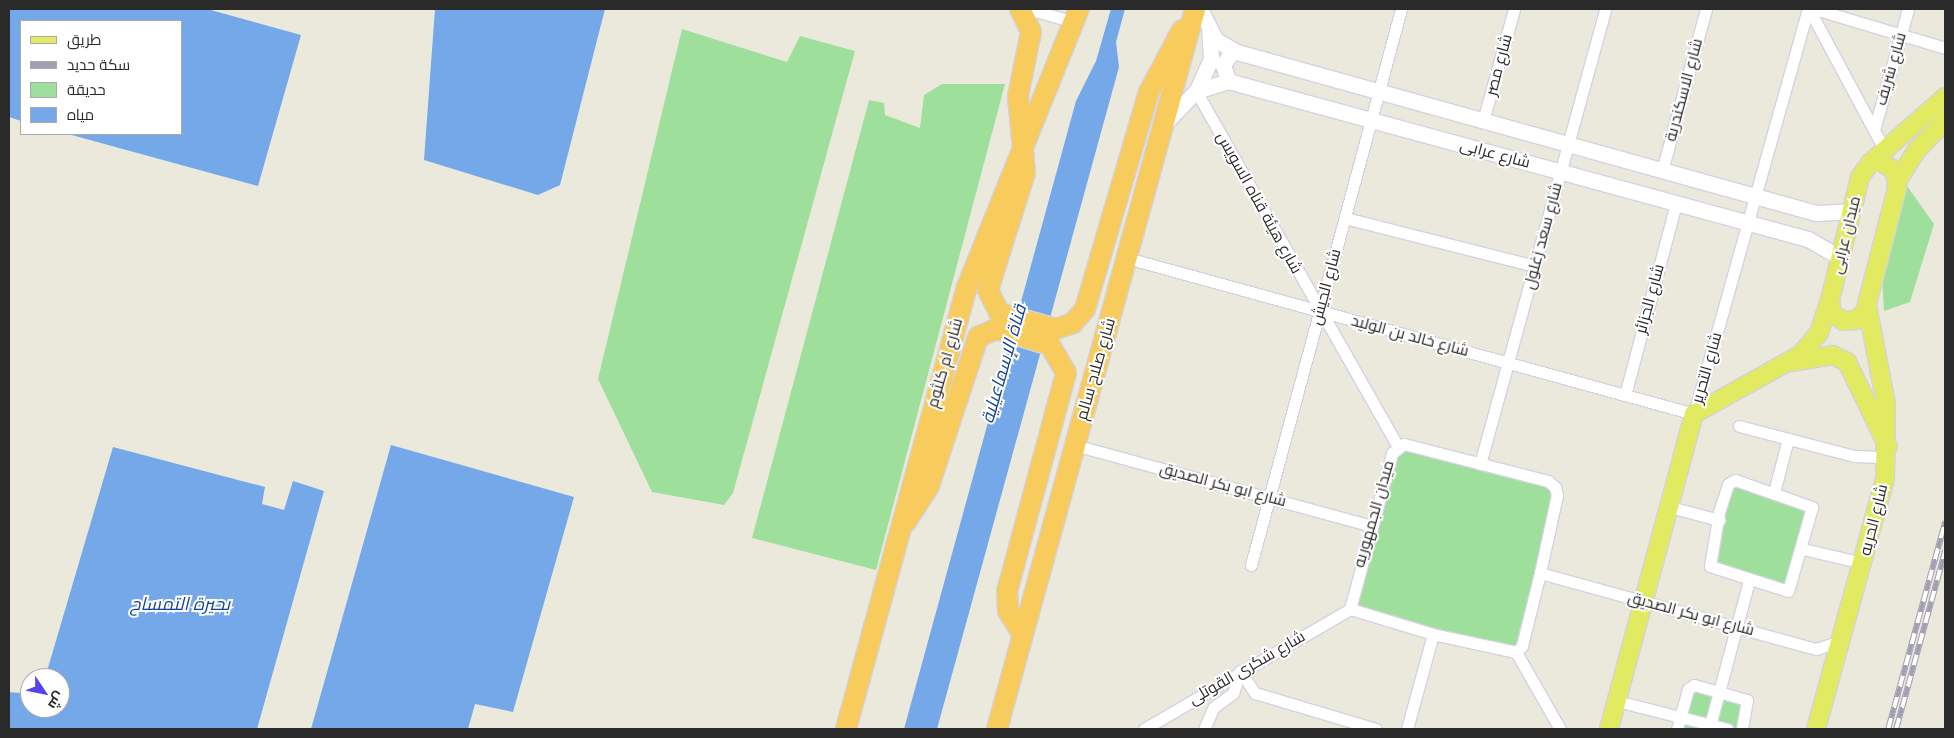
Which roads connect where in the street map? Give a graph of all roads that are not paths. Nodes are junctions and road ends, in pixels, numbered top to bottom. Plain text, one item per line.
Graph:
1 (1020, 9) edge
2 (1028, 9) edge
3 (1401, 9) edge
4 (1514, 9) edge
5 (1605, 9) edge
6 (1706, 9) edge
7 (1808, 9) edge
8 (1815, 9) edge
9 (1908, 9) edge
10 (1196, 12) edge
11 (1077, 15) edge
12 (1209, 31) junction
13 (1901, 35) junction
14 (1945, 48) edge
15 (1233, 50) junction
16 (1228, 81) junction
17 (1196, 91) junction
18 (1379, 92) junction
19 (1945, 97) edge
20 (1371, 120) junction
21 (1945, 120) edge
22 (1483, 121) junction
23 (1161, 129) junction
24 (1874, 130) junction
25 (1022, 144) junction
26 (1568, 144) junction
27 (1884, 149) junction
28 (1870, 163) junction
29 (1662, 171) junction
30 (1561, 172) junction
31 (1898, 180) junction
32 (1756, 196) junction
33 (1676, 203) junction
34 (1852, 211) junction
35 (1345, 218) junction
36 (1747, 223) junction
37 (1127, 258) junction
38 (1841, 258) junction
39 (1535, 266) junction
40 (1830, 300) junction
41 (1867, 305) junction
42 (1320, 311) junction
43 (998, 321) junction
44 (1053, 337) junction
45 (1508, 362) junction
46 (1788, 363) junction
47 (1625, 394) junction
48 (1694, 414) junction
49 (1739, 426) dead end
50 (1788, 439) junction
51 (1074, 445) junction
52 (1397, 446) junction
53 (1888, 452) junction
54 (1480, 464) junction
55 (1774, 492) junction
56 (1269, 498) junction
57 (1670, 507) junction
58 (1719, 520) junction
59 (1372, 526) junction
60 (900, 529) junction
61 (1802, 549) junction
62 (1863, 563) junction
63 (1251, 565) dead end
64 (1540, 573) junction
65 (1749, 581) junction
66 (1643, 601) junction
67 (1350, 609) junction
68 (1737, 626) junction
69 (1022, 633) junction
70 (1433, 634) junction
71 (1841, 641) junction
72 (1516, 652) junction
73 (1240, 671) junction
74 (1719, 692) junction
75 (1617, 701) junction
76 (1680, 717) junction
77 (1710, 727) edge
78 (846, 729) edge
79 (997, 729) edge
80 (1144, 729) edge
81 (1204, 729) edge
82 (1376, 729) edge
83 (1407, 729) edge
84 (1560, 729) edge
85 (1609, 729) edge
86 (1677, 729) edge
87 (1728, 729) edge
88 (1742, 729) edge
89 (1816, 729) edge

1 - 25 highway
2 - 11 street
3 - 18 street, شارع الجيش
4 - 22 street, شارع مصر
5 - 26 street, شارع سعد زغلول
6 - 29 street, شارع الاسكندرية
7 - 24 street
7 - 32 street, شارع التحرير
8 - 13 street
9 - 13 street, شارع شريف
10 - 12 street, شارع عرابى
10 - 23 highway, شارع صلاح سالم
10 - 44 highway
11 - 25 highway, شارع ام كلثوم
12 - 15 street, شارع عرابى
12 - 17 street
13 - 14 street
13 - 24 street, شارع شريف
15 - 16 street
15 - 18 street, شارع عرابى
16 - 17 street
16 - 20 street, شارع عرابى
17 - 23 street
17 - 42 street, شارع هيئة قناه السويس
18 - 20 street, شارع الجيش
18 - 22 street, شارع عرابى
19 - 27 main road
20 - 30 street, شارع عرابى
20 - 35 street, شارع الجيش
21 - 31 main road
22 - 26 street, شارع عرابى
23 - 37 highway, شارع صلاح سالم
24 - 27 street
25 - 43 highway
25 - 60 highway, شارع ام كلثوم
26 - 29 street, شارع عرابى
26 - 30 street, شارع سعد زغلول
27 - 28 main road
28 - 31 main road
28 - 34 main road, ميدان عرابى
29 - 32 street, شارع عرابى
30 - 33 street, شارع عرابى
30 - 39 street, شارع سعد زغلول
31 - 41 main road
32 - 34 street, شارع عرابى
32 - 36 street, شارع التحرير
33 - 36 street, شارع عرابى
33 - 47 street, شارع الجزائر
34 - 38 main road, ميدان عرابى
35 - 39 street
35 - 42 street, شارع الجيش
36 - 38 street, شارع عرابى
36 - 48 street, شارع التحرير
37 - 42 street, شارع خالد بن الوليد
37 - 51 highway, شارع صلاح سالم
38 - 40 main road, ميدان عرابى
39 - 45 street, شارع سعد زغلول
40 - 41 main road
40 - 46 main road
41 - 53 main road, شارع الحريه
42 - 45 street, شارع خالد بن الوليد
42 - 52 street, شارع هيئة قناه السويس
42 - 56 street, شارع الجيش
43 - 44 highway
43 - 60 highway
44 - 69 highway
45 - 47 street, شارع خالد بن الوليد
45 - 54 street, شارع سعد زغلول
46 - 48 main road
46 - 53 main road
47 - 48 street, شارع خالد بن الوليد
48 - 57 main road, شارع التحرير
49 - 50 street
50 - 53 street
50 - 55 street
51 - 56 street, شارع ابو بكر الصديق
51 - 69 highway, شارع صلاح سالم
52 - 54 street, ميدان الجمهوريه
52 - 59 street, ميدان الجمهوريه
53 - 62 main road, شارع الحريه
54 - 64 street, ميدان الجمهوريه
55 - 58 street
55 - 61 street
56 - 59 street, شارع ابو بكر الصديق
56 - 63 street, شارع الجيش
57 - 58 street
57 - 66 main road, شارع التحرير
58 - 65 street
59 - 67 street, ميدان الجمهوريه
60 - 78 highway, شارع ام كلثوم
61 - 62 street
61 - 65 street
62 - 71 main road, شارع الحريه
64 - 66 street, شارع ابو بكر الصديق
64 - 72 street, ميدان الجمهوريه
65 - 68 street
66 - 68 street, شارع ابو بكر الصديق
66 - 75 main road, شارع التحرير
67 - 70 street
67 - 73 street, شارع شكرى القوتلى
68 - 71 street, شارع ابو بكر الصديق
68 - 74 street
69 - 79 highway, شارع صلاح سالم
70 - 72 street
70 - 83 street
71 - 89 main road, شارع الحريه
72 - 84 street
73 - 80 street, شارع شكرى القوتلى
73 - 81 street
73 - 82 street
74 - 76 street
74 - 77 street
74 - 88 street
75 - 76 street
75 - 85 main road, شارع التحرير
76 - 77 street
76 - 86 street
77 - 87 street

